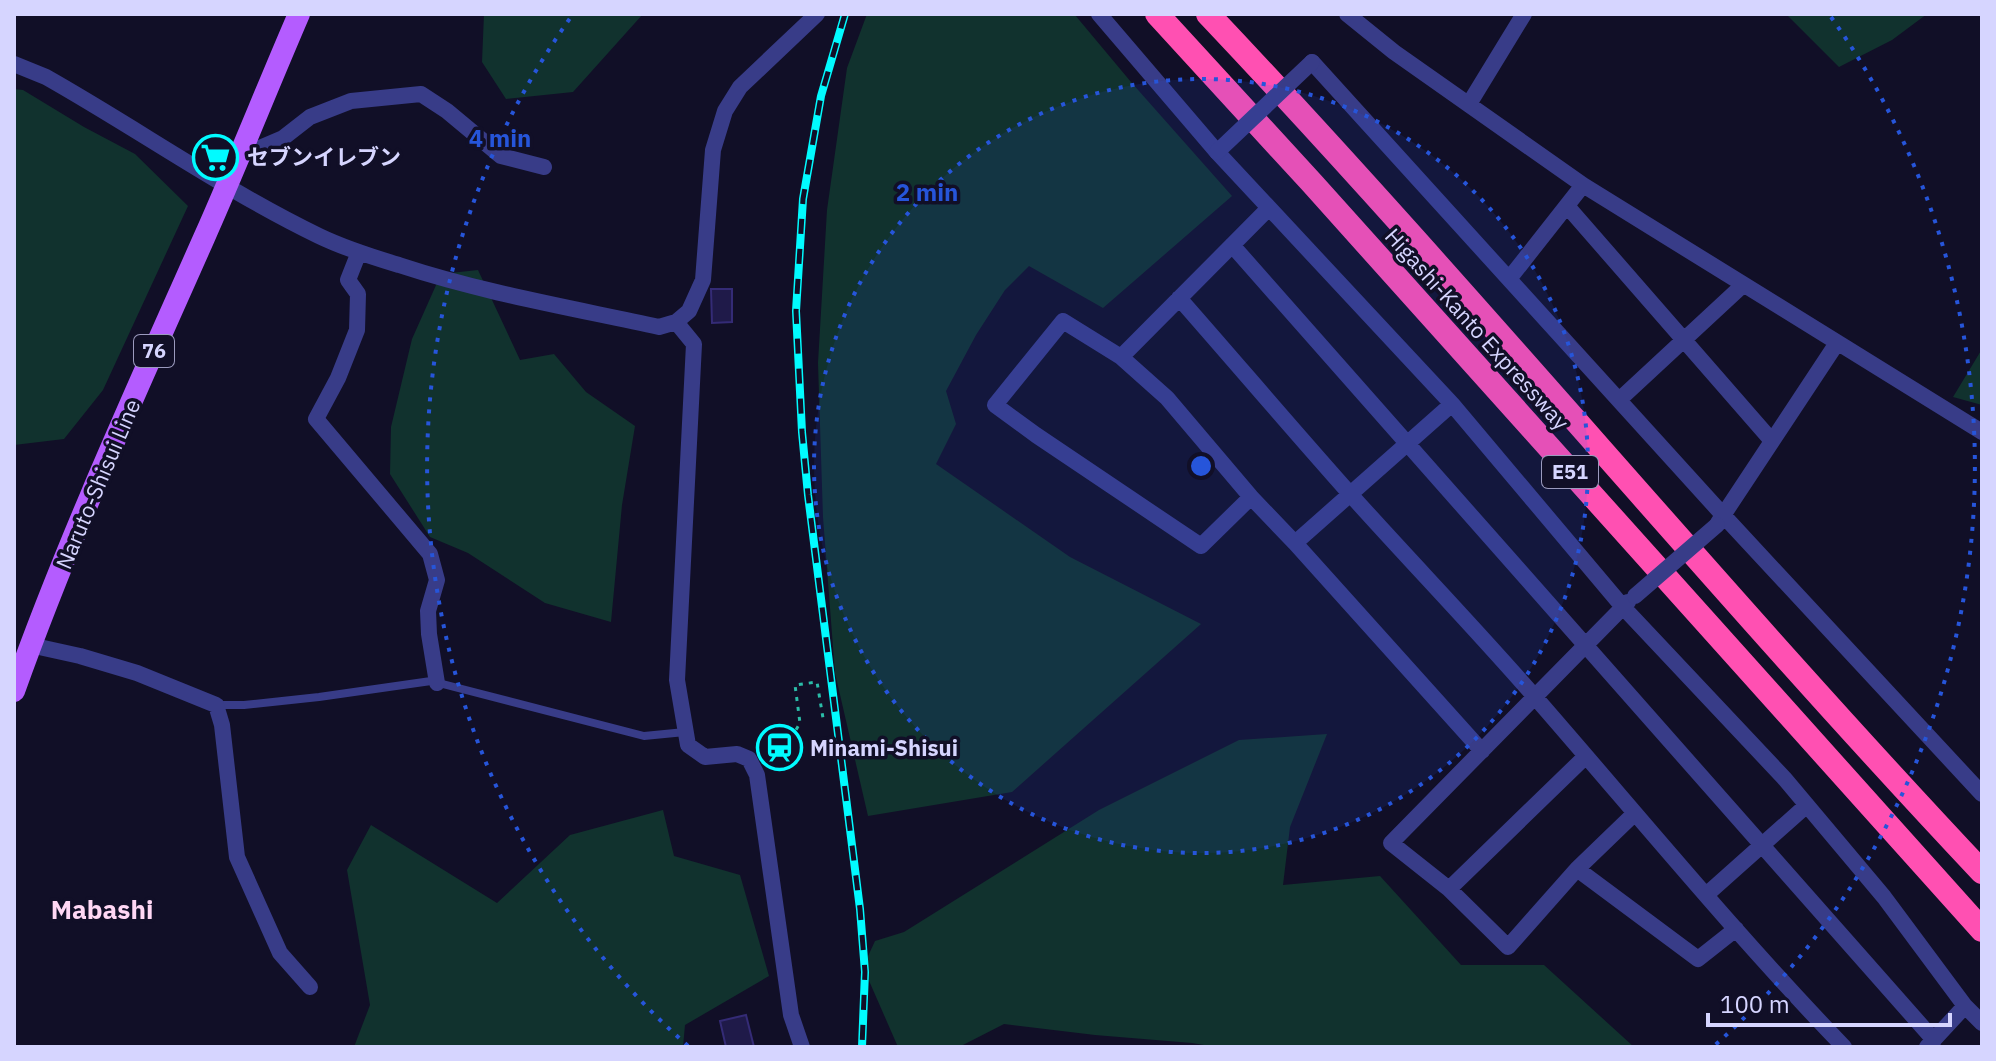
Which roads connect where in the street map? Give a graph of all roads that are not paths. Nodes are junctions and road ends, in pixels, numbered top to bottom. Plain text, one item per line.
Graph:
1 (299, 14) edge
2 (817, 14) edge
3 (1099, 14) edge
4 (1157, 14) edge
5 (1208, 14) edge
6 (1347, 14) edge
7 (1524, 14) edge
8 (14, 64) edge
9 (1469, 104) junction
10 (1217, 152) junction
11 (239, 157) junction
12 (544, 167) dead end
13 (1583, 185) junction
14 (227, 186) junction
15 (1567, 206) junction
16 (1269, 208) junction
17 (1232, 245) junction
18 (359, 252) junction
19 (1509, 279) junction
20 (1743, 285) junction
21 (1179, 298) junction
22 (676, 322) junction
23 (1684, 341) junction
24 (1837, 343) junction
25 (1121, 357) junction
26 (1619, 400) junction
27 (1452, 404) junction
28 (1982, 432) edge
29 (1772, 441) junction
30 (1407, 444) junction
31 (1351, 494) junction
32 (1251, 497) junction
33 (1720, 520) junction
34 (1295, 543) junction
35 (1629, 602) junction
36 (1586, 644) junction
37 (30, 645) junction
38 (437, 683) junction
39 (14, 691) edge
40 (1534, 697) junction
41 (216, 705) junction
42 (685, 732) junction
43 (1482, 751) junction
44 (1585, 757) junction
45 (1982, 794) edge
46 (1807, 805) junction
47 (1634, 814) junction
48 (1763, 845) junction
49 (1577, 869) junction
50 (1982, 872) edge
51 (1449, 889) junction
52 (1706, 895) junction
53 (1736, 929) junction
54 (1982, 930) edge
55 (310, 987) dead end
56 (1965, 1006) junction
57 (1982, 1023) edge
58 (1930, 1043) edge
59 (802, 1047) edge
60 (1844, 1047) edge

1 - 11 main road, Naruto-Shisui Line / 76
2 - 22 street
3 - 10 street
4 - 54 highway, Higashi-Kanto Expressway / E51
5 - 50 highway, Higashi-Kanto Expressway / E51
6 - 9 street
7 - 9 street
8 - 14 street
9 - 13 street
10 - 16 street
10 - 19 street, bridge
11 - 12 street
11 - 14 main road, Naruto-Shisui Line / 76
13 - 15 street
13 - 20 street
14 - 18 street
14 - 37 main road, Naruto-Shisui Line / 76
15 - 19 street
15 - 23 street
16 - 17 street
16 - 27 street
17 - 21 street
17 - 30 street
18 - 22 street
18 - 38 street
19 - 26 street
20 - 23 street
20 - 24 street
21 - 25 street
21 - 31 street
22 - 42 street
23 - 26 street
23 - 29 street
24 - 28 street
24 - 29 street
25 - 32 street
25 - 32 street
26 - 33 street
27 - 30 street
27 - 35 street
29 - 33 street
30 - 31 street
30 - 36 street
31 - 34 street
31 - 40 street
32 - 34 street
33 - 35 street, bridge
33 - 45 street
34 - 43 street
35 - 36 street
35 - 46 street
36 - 40 street
36 - 48 street
37 - 39 main road, Naruto-Shisui Line / 76
37 - 41 street
38 - 41 lane
38 - 42 lane
40 - 43 street
40 - 44 street
41 - 55 street
42 - 59 street
43 - 51 street
44 - 47 street
44 - 51 street
46 - 48 street
46 - 56 street
47 - 49 street
47 - 52 street
48 - 52 street
48 - 58 street
49 - 51 street
49 - 53 street
52 - 53 street
53 - 60 street
56 - 57 street
56 - 58 street

